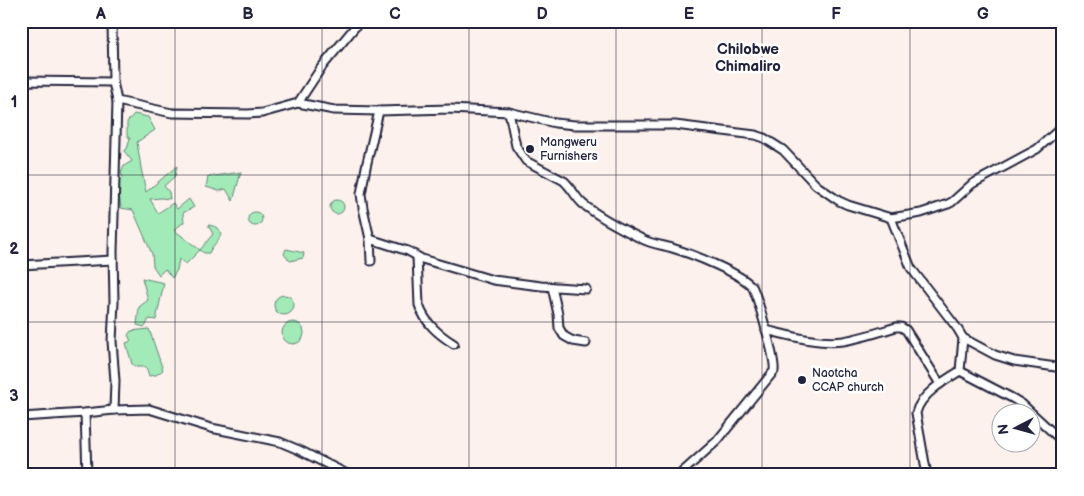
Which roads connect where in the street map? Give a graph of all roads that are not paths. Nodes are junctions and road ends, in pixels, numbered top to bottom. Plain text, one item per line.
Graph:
1 (112, 21) edge
2 (360, 21) edge
3 (21, 81) edge
4 (113, 82) junction
5 (117, 102) junction
6 (298, 103) junction
7 (379, 111) junction
8 (509, 112) junction
9 (1063, 126) edge
10 (891, 218) junction
11 (370, 238) junction
12 (417, 257) junction
13 (113, 260) junction
14 (371, 261) dead end
15 (21, 265) edge
16 (552, 287) junction
17 (586, 289) dead end
18 (766, 330) junction
19 (963, 338) junction
20 (586, 343) dead end
21 (454, 344) dead end
22 (1063, 368) edge
23 (960, 371) junction
24 (940, 384) junction
25 (114, 410) junction
26 (85, 413) junction
27 (21, 417) edge
28 (1063, 442) edge
29 (87, 475) edge
30 (348, 475) edge
31 (678, 475) edge
32 (927, 475) edge

1 - 4 street
2 - 6 street
3 - 4 street
4 - 5 street
5 - 6 street
5 - 13 street
6 - 7 street
7 - 8 street
7 - 11 street
8 - 10 street
8 - 18 street
9 - 10 street
10 - 19 street
11 - 12 street
11 - 14 street
12 - 16 street
12 - 21 street
13 - 15 street
13 - 25 street
16 - 17 street
16 - 20 street
18 - 24 street
18 - 31 street
19 - 22 street
19 - 23 street
23 - 24 street
23 - 28 street
24 - 32 street
25 - 26 street
25 - 30 street
26 - 27 street
26 - 29 street

